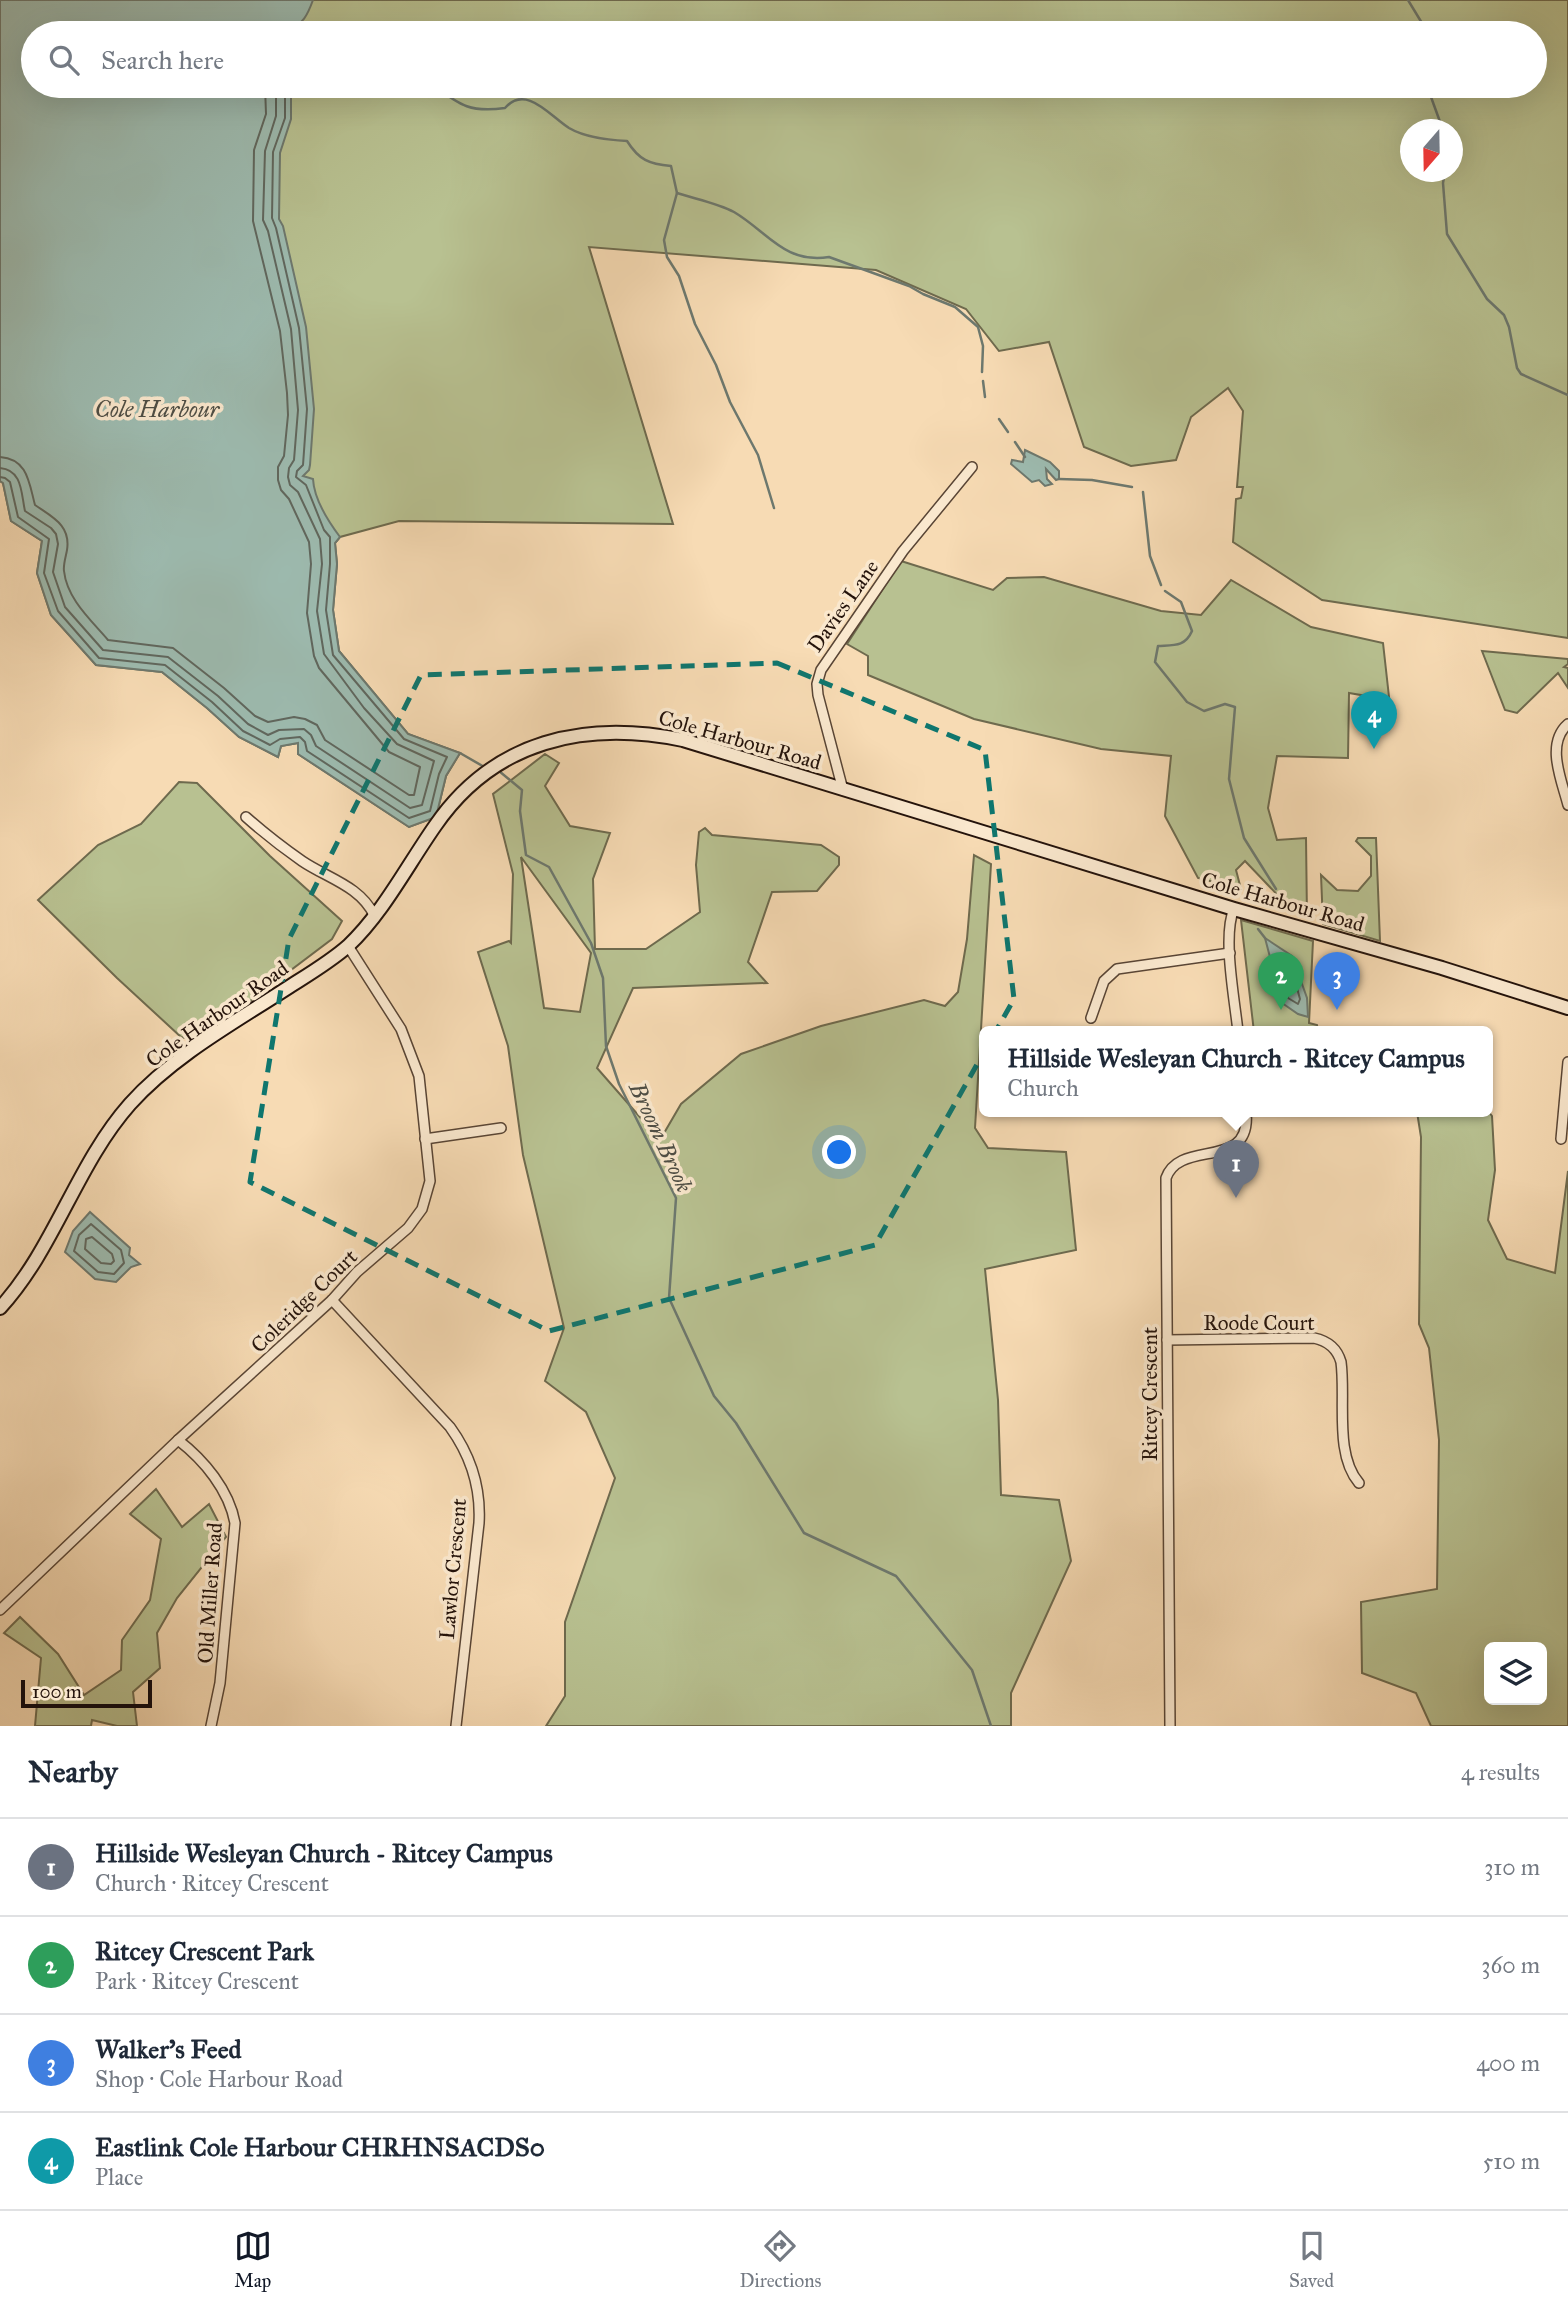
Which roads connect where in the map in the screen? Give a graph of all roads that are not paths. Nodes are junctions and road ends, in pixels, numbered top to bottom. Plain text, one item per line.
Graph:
1 (972, 467) dead end
2 (1568, 724) edge
3 (843, 790) junction
4 (1568, 805) edge
5 (246, 817) dead end
6 (1234, 909) junction
7 (374, 915) junction
8 (348, 946) junction
9 (1230, 953) junction
10 (1568, 1008) edge
11 (1091, 1018) dead end
12 (1237, 1026) edge
13 (1568, 1062) edge
14 (1246, 1117) edge
15 (501, 1128) dead end
16 (425, 1139) junction
17 (1561, 1139) dead end
18 (332, 1300) junction
19 (0, 1308) edge
20 (1167, 1340) junction
21 (178, 1440) junction
22 (1359, 1483) dead end
23 (0, 1610) edge
24 (211, 1726) edge
25 (456, 1726) edge
26 (1170, 1726) edge

1 - 3 street, Davies Lane
2 - 4 street
3 - 6 main road, Cole Harbour Road
3 - 7 main road, Cole Harbour Road
5 - 7 street
6 - 9 street
6 - 10 main road, Cole Harbour Road
7 - 8 main road, Cole Harbour Road
8 - 16 street, Coleridge Court
8 - 19 main road, Cole Harbour Road
9 - 11 street
9 - 12 street
13 - 17 street
14 - 20 street, Ritcey Crescent
15 - 16 street
16 - 18 street, Coleridge Court
18 - 21 street, Coleridge Court
18 - 25 street, Lawlor Crescent
20 - 22 street, Roode Court
20 - 26 street, Ritcey Crescent
21 - 23 street, Coleridge Court
21 - 24 street, Old Miller Road

